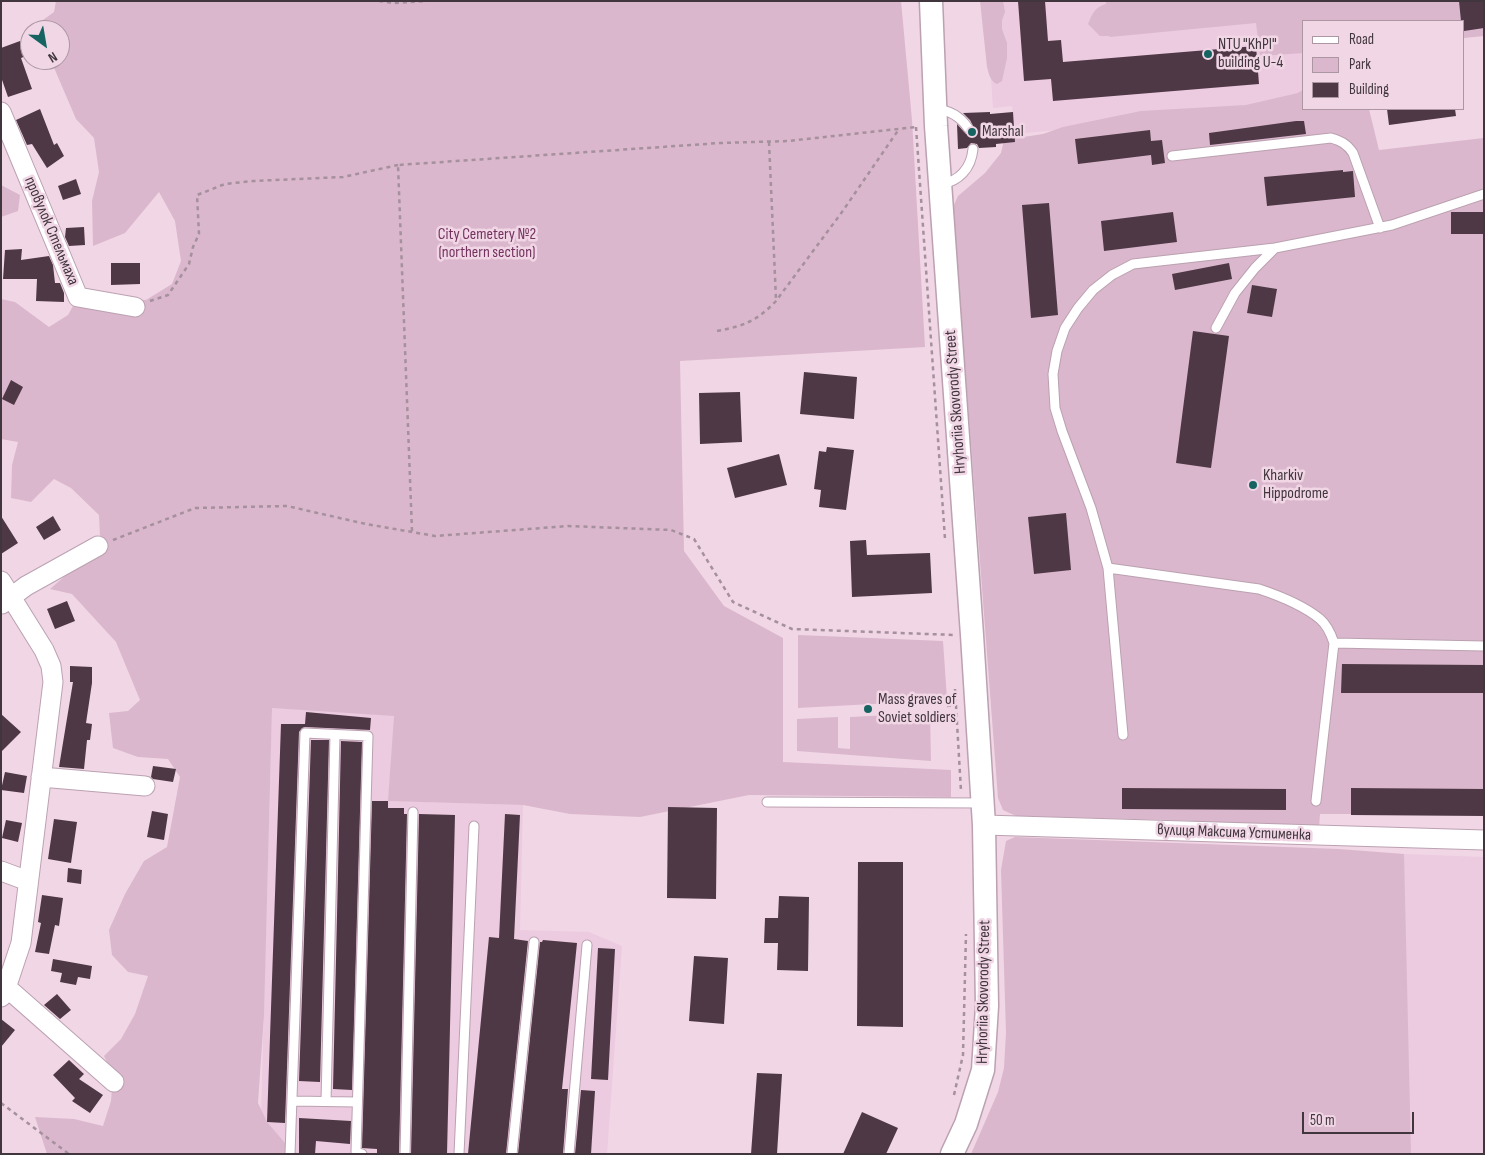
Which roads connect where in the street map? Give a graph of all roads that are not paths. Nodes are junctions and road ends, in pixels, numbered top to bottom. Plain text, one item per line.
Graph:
1 (931, 1) edge
2 (935, 109) junction
3 (1, 112) edge
4 (968, 128) dead end
5 (973, 150) dead end
6 (1172, 156) dead end
7 (940, 185) junction
8 (1484, 194) edge
9 (1380, 228) junction
10 (1275, 248) junction
11 (135, 306) road end
12 (1216, 328) dead end
13 (98, 546) road end
14 (1108, 568) junction
15 (1, 581) edge
16 (6, 601) edge
17 (1334, 643) junction
18 (1484, 646) edge
19 (335, 734) junction
20 (1123, 735) dead end
21 (41, 777) junction
22 (145, 786) dead end
23 (1316, 801) dead end
24 (768, 802) dead end
25 (972, 802) junction
26 (413, 812) dead end
27 (474, 826) dead end
28 (984, 826) junction
29 (1484, 840) edge
30 (1, 872) edge
31 (28, 882) junction
32 (534, 942) dead end
33 (586, 945) dead end
34 (4, 992) edge
35 (114, 1082) dead end
36 (292, 1101) junction
37 (326, 1101) junction
38 (358, 1102) junction
39 (290, 1154) edge
40 (362, 1154) edge
41 (406, 1154) edge
42 (459, 1154) edge
43 (512, 1154) edge
44 (569, 1154) edge
45 (952, 1154) edge

1 - 2 street, Hryhoriia Skovorody Street
2 - 4 lane
2 - 7 street, Hryhoriia Skovorody Street
3 - 11 street, провулок Стельмаха
5 - 7 lane
6 - 9 lane
7 - 25 street, Hryhoriia Skovorody Street
8 - 9 lane
9 - 10 lane
10 - 12 lane
10 - 14 lane
13 - 16 street
14 - 17 lane
14 - 20 lane
15 - 16 street
16 - 21 street
17 - 18 lane
17 - 23 lane
19 - 36 lane
19 - 37 lane
19 - 38 lane
21 - 22 street
21 - 31 street
24 - 25 lane
25 - 28 street, Hryhoriia Skovorody Street
26 - 41 lane
27 - 42 lane
28 - 29 street, вулиця Максима Устименка
28 - 45 street, Hryhoriia Skovorody Street
30 - 31 street
31 - 34 street
32 - 43 lane
33 - 44 lane
34 - 35 street
36 - 37 lane
36 - 39 lane
37 - 38 lane
38 - 40 lane

